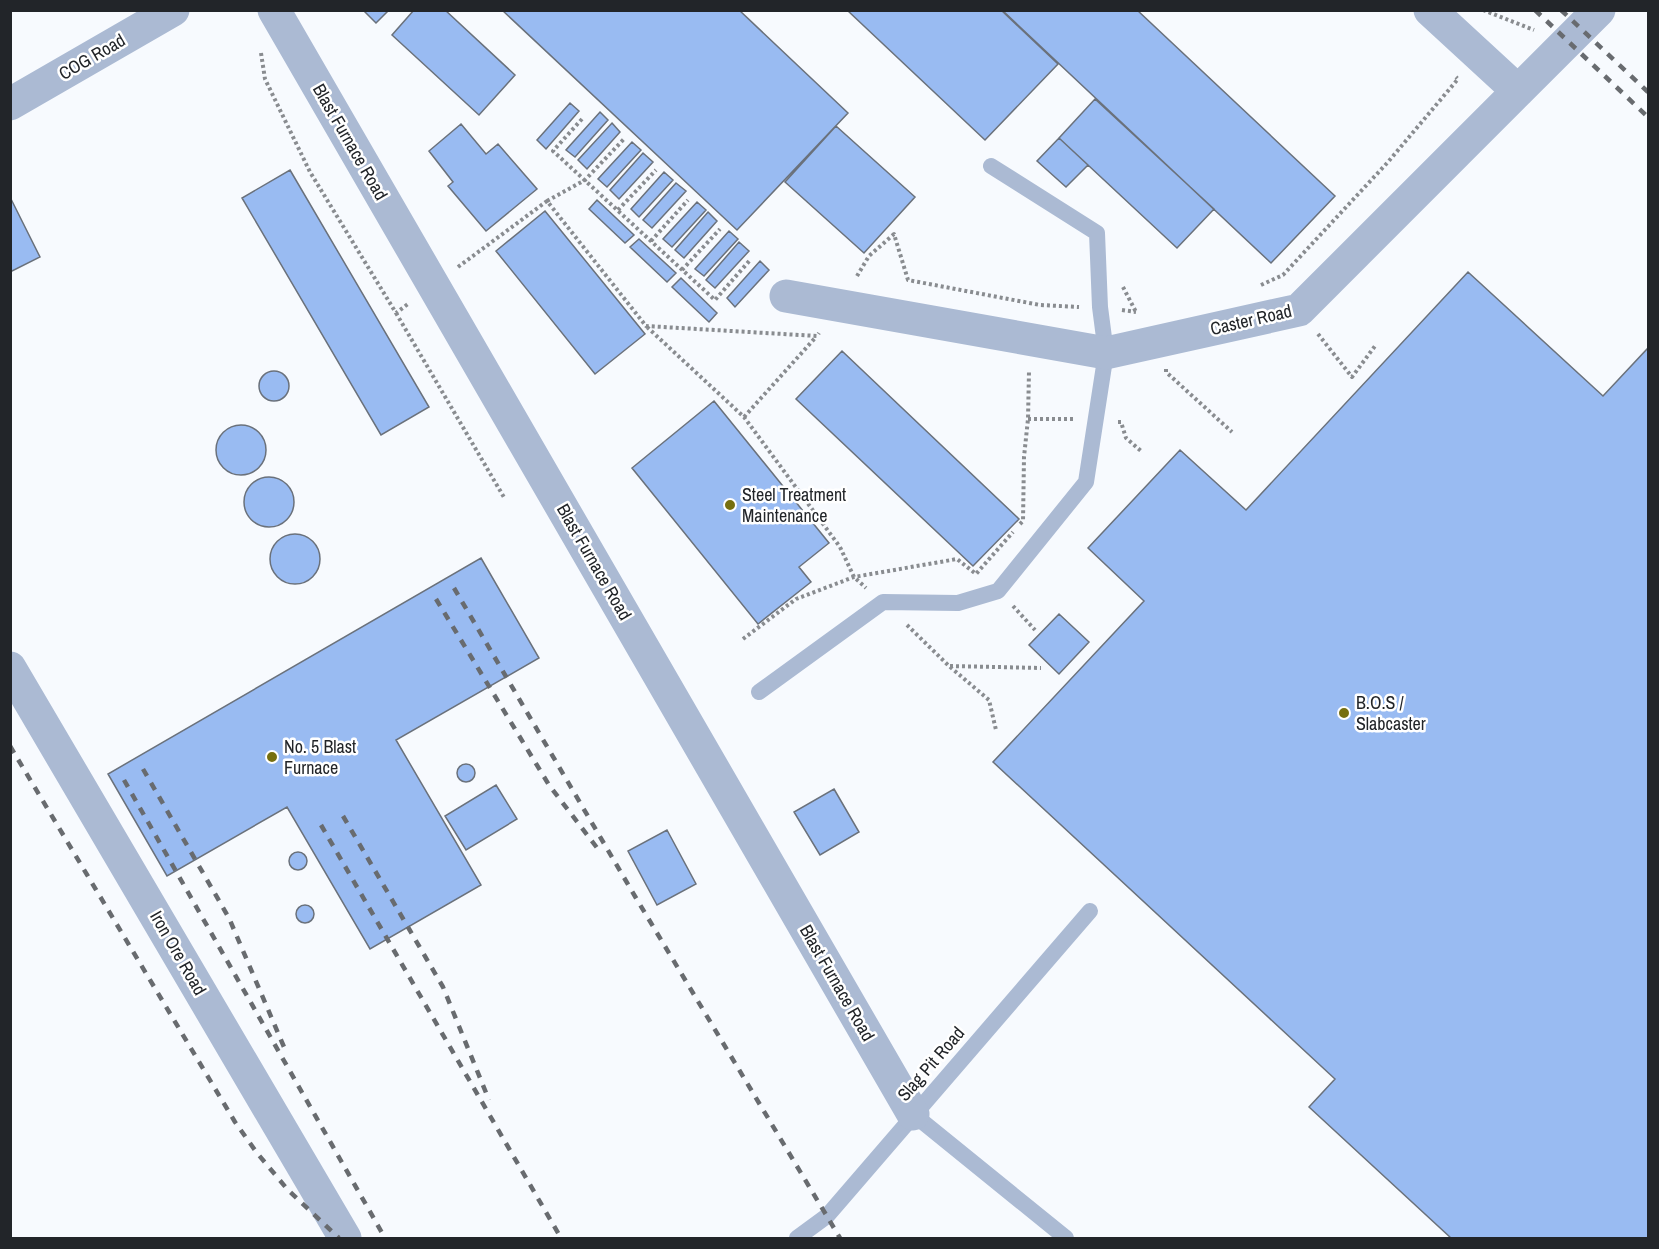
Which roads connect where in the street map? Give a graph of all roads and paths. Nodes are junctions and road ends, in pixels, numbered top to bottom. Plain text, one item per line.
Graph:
1 (173, 10) edge
2 (274, 10) edge
3 (1430, 10) edge
4 (1483, 10) edge
5 (1599, 10) edge
6 (1541, 26) dead end
7 (1461, 39) junction
8 (261, 49) dead end
9 (1518, 91) junction
10 (10, 104) edge
11 (582, 119) dead end
12 (624, 139) dead end
13 (991, 166) dead end
14 (656, 170) dead end
15 (585, 180) junction
16 (688, 200) dead end
17 (547, 201) junction
18 (618, 210) junction
19 (720, 229) dead end
20 (651, 241) junction
21 (752, 259) dead end
22 (682, 270) junction
23 (1282, 275) junction
24 (433, 285) junction
25 (1123, 285) dead end
26 (1253, 289) dead end
27 (786, 296) dead end
28 (838, 305) junction
29 (1040, 305) junction
30 (1100, 307) junction
31 (1299, 310) junction
32 (396, 313) junction
33 (646, 326) junction
34 (817, 336) junction
35 (1030, 340) junction
36 (1163, 340) junction
37 (1375, 346) dead end
38 (1106, 353) junction
39 (744, 417) junction
40 (1232, 432) dead end
41 (505, 499) dead end
42 (854, 577) junction
43 (883, 602) junction
44 (743, 639) dead end
45 (950, 666) junction
46 (10, 668) edge
47 (1041, 668) dead end
48 (759, 692) dead end
49 (996, 729) dead end
50 (1090, 911) dead end
51 (913, 1114) junction
52 (345, 1239) edge
53 (797, 1239) edge
54 (1066, 1239) edge

1 - 10 street, COG Road
2 - 24 street, Blast Furnace Road
3 - 7 street
4 - 6 path
5 - 9 street, Caster Road
7 - 9 street
7 - 23 path
8 - 32 path
9 - 31 street, Caster Road
11 - 15 path
12 - 15 path
13 - 30 lane
14 - 18 path
15 - 17 path
15 - 18 path
16 - 20 path
17 - 24 path
17 - 33 path
18 - 20 path
19 - 22 path
20 - 22 path
21 - 22 path
23 - 26 path
23 - 31 path
24 - 32 path
24 - 51 street, Blast Furnace Road
25 - 30 path
27 - 28 street, Caster Road
28 - 29 path
28 - 34 path
28 - 35 street, Caster Road
29 - 30 path
29 - 35 path
30 - 38 lane
31 - 36 street, Caster Road
31 - 37 path
32 - 41 path
33 - 34 path
33 - 39 path
34 - 39 path
35 - 38 street, Caster Road
35 - 42 path
36 - 38 street, Caster Road
36 - 40 path
38 - 43 lane
39 - 42 path
42 - 43 path
42 - 44 path
43 - 45 path
43 - 48 lane
45 - 47 path
45 - 49 path
46 - 52 street, Iron Ore Road
50 - 51 lane, Slag Pit Road
51 - 53 lane, Slag Pit Road
51 - 54 lane

